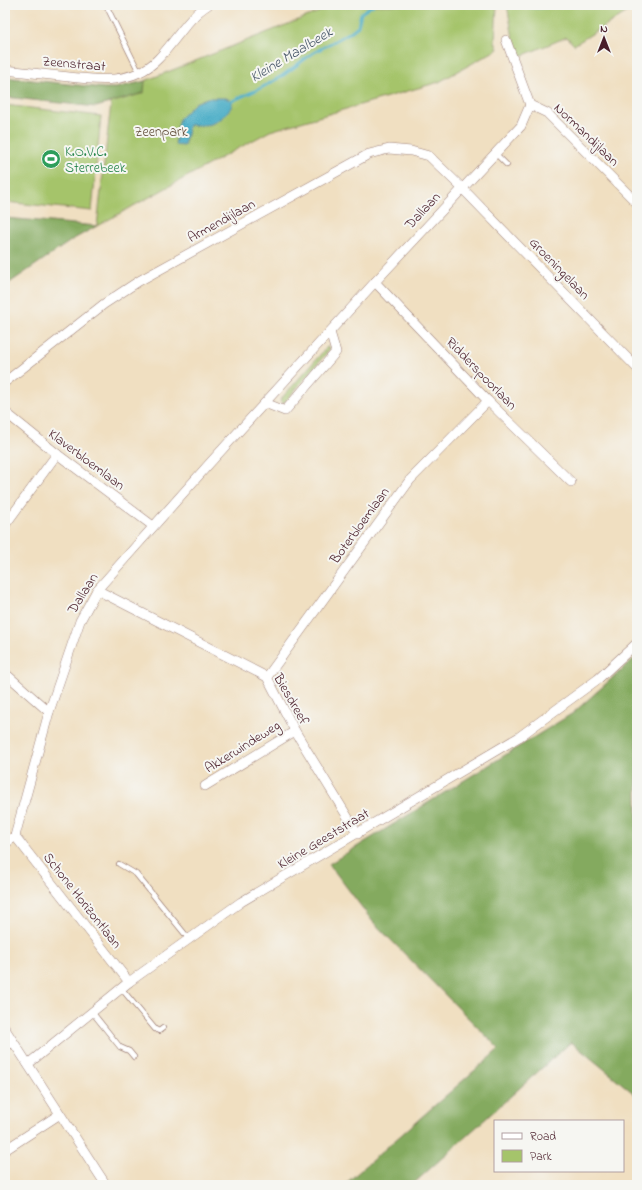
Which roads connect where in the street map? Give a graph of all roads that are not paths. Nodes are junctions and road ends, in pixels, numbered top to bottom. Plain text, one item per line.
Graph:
1 (106, 5) edge
2 (208, 5) edge
3 (506, 40) dead end
4 (5, 70) edge
5 (139, 72) junction
6 (530, 105) junction
7 (495, 153) junction
8 (507, 165) dead end
9 (462, 188) junction
10 (637, 203) edge
11 (375, 282) junction
12 (330, 332) junction
13 (637, 368) edge
14 (5, 382) edge
15 (488, 401) junction
16 (265, 403) junction
17 (5, 412) edge
18 (57, 454) junction
19 (571, 482) dead end
20 (5, 524) edge
21 (153, 526) junction
22 (97, 590) junction
23 (637, 643) edge
24 (5, 673) edge
25 (267, 677) junction
26 (49, 712) junction
27 (294, 731) junction
28 (205, 786) dead end
29 (358, 834) junction
30 (15, 836) junction
31 (5, 844) edge
32 (120, 864) dead end
33 (189, 939) junction
34 (129, 982) junction
35 (121, 988) junction
36 (92, 1012) junction
37 (163, 1028) dead end
38 (5, 1029) edge
39 (14, 1043) junction
40 (5, 1050) edge
41 (134, 1057) dead end
42 (28, 1064) junction
43 (60, 1114) junction
44 (5, 1150) edge
45 (106, 1185) edge

1 - 5 lane
2 - 5 street, Zeenstraat
3 - 6 street
4 - 5 street, Zeenstraat
6 - 7 street, Dallaan
6 - 10 street, Normandijlaan
7 - 8 lane
7 - 9 street, Dallaan
9 - 11 street, Dallaan
9 - 13 street, Groeningelaan
9 - 14 street, Armendijlaan
11 - 12 street, Dallaan
11 - 15 street, Ridderspoorlaan
12 - 16 street, Dallaan
12 - 16 street
15 - 19 street, Ridderspoorlaan
15 - 25 street, Boterbloemlaan
16 - 21 street, Dallaan
17 - 18 street, Klaverbloemlaan
18 - 20 street
18 - 21 street, Klaverbloemlaan
21 - 22 street, Dallaan
22 - 25 street, Biesdreef
22 - 26 street, Dallaan
23 - 29 street, Kleine Geeststraat
24 - 26 street
25 - 27 street, Biesdreef
26 - 30 street, Dallaan
27 - 28 street, Akkerwindeweg
27 - 29 street, Biesdreef
29 - 33 street, Kleine Geeststraat
30 - 31 street
30 - 34 street, Schone Horizontlaan
32 - 33 lane
33 - 34 street, Kleine Geeststraat
34 - 35 street, Kleine Geeststraat
35 - 36 street, Kleine Geeststraat
35 - 37 lane
36 - 41 lane
36 - 42 street, Kleine Geeststraat
38 - 39 street
39 - 40 lane
39 - 42 street
42 - 43 street
43 - 44 street
43 - 45 street

